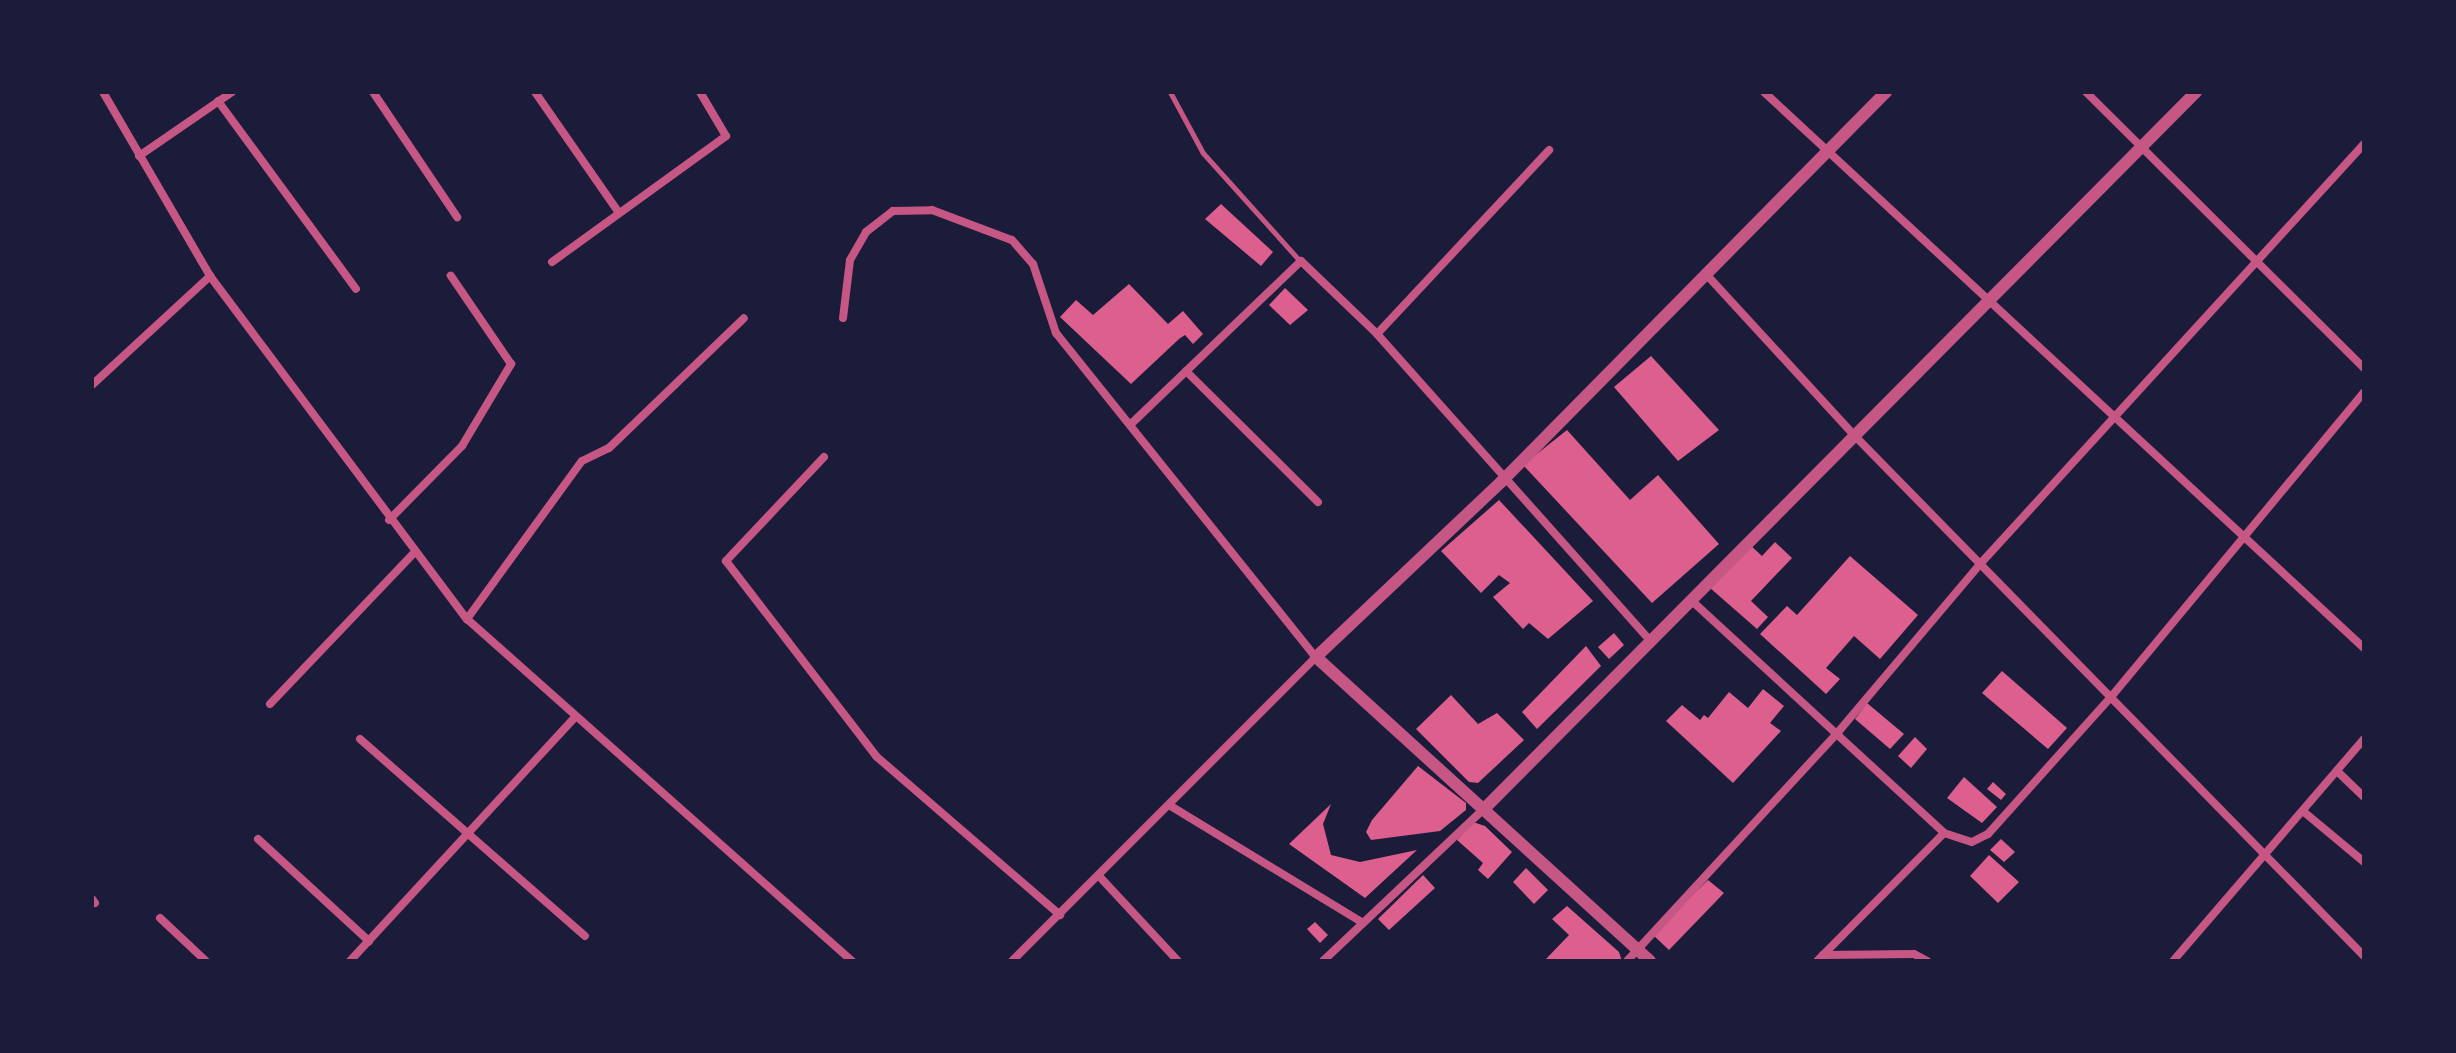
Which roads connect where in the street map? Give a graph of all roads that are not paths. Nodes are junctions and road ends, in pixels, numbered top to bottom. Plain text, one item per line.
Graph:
1 (103, 92) edge
2 (232, 92) edge
3 (373, 92) edge
4 (535, 92) edge
5 (700, 92) edge
6 (1170, 92) edge
7 (1764, 92) edge
8 (1886, 92) edge
9 (2086, 92) edge
10 (2196, 92) edge
11 (218, 101) junction
12 (2364, 144) edge
13 (2141, 147) junction
14 (1549, 150) dead end
15 (1827, 151) junction
16 (139, 156) junction
17 (619, 213) junction
18 (457, 217) dead end
19 (2257, 260) junction
20 (1301, 261) junction
21 (552, 262) dead end
22 (1705, 272) junction
23 (210, 276) junction
24 (451, 276) dead end
25 (356, 289) dead end
26 (1990, 302) junction
27 (744, 318) dead end
28 (843, 318) dead end
29 (1377, 334) junction
30 (2364, 368) edge
31 (1186, 371) junction
32 (92, 385) edge
33 (2364, 392) edge
34 (2114, 416) junction
35 (1130, 425) junction
36 (1852, 433) junction
37 (824, 457) dead end
38 (1502, 481) junction
39 (1318, 502) dead end
40 (389, 520) junction
41 (2245, 538) junction
42 (414, 553) junction
43 (1981, 563) junction
44 (1692, 601) junction
45 (467, 619) junction
46 (1651, 642) junction
47 (2364, 648) edge
48 (1316, 657) junction
49 (2111, 697) junction
50 (270, 704) dead end
51 (574, 718) junction
52 (1839, 731) junction
53 (360, 739) dead end
54 (2364, 739) edge
55 (2337, 771) junction
56 (2364, 797) edge
57 (1169, 805) junction
58 (1486, 807) junction
59 (2304, 812) junction
60 (467, 833) junction
61 (1944, 833) junction
62 (258, 839) dead end
63 (2269, 854) junction
64 (2364, 862) edge
65 (1099, 876) junction
66 (1060, 915) junction
67 (160, 918) dead end
68 (1363, 923) junction
69 (585, 936) dead end
70 (369, 941) junction
71 (1637, 947) junction
72 (2364, 956) edge
73 (1820, 958) edge
74 (206, 961) edge
75 (350, 961) edge
76 (852, 961) edge
77 (1012, 961) edge
78 (1178, 961) edge
79 (1323, 961) edge
80 (1627, 961) edge
81 (1650, 961) edge
82 (1927, 961) edge
83 (2173, 961) edge

1 - 16 street
2 - 11 street
3 - 18 street
4 - 17 street
5 - 17 street
6 - 20 lane
7 - 15 street
8 - 15 street
9 - 13 street
10 - 13 street
11 - 16 street
11 - 25 street
12 - 19 street
13 - 19 street
13 - 26 street
14 - 29 street
15 - 22 street
15 - 26 street
16 - 23 street
17 - 21 street
19 - 30 street
19 - 34 street
20 - 29 street
20 - 31 street
22 - 36 street
22 - 38 street
23 - 32 street
23 - 40 street
24 - 40 street
26 - 34 street
26 - 36 street
27 - 45 street
28 - 35 street
29 - 38 street
31 - 35 street
31 - 39 street
33 - 41 street
34 - 41 street
34 - 43 street
35 - 48 street
36 - 43 street
36 - 44 street
37 - 66 street
38 - 46 street
38 - 48 street
40 - 42 street
41 - 47 street
41 - 49 street
42 - 45 street
42 - 50 street
43 - 49 street
43 - 52 street
44 - 46 street
44 - 52 street
45 - 51 street
46 - 58 street
48 - 57 street
48 - 58 street
49 - 61 street
49 - 63 street
51 - 60 street
51 - 76 street
52 - 61 street
52 - 71 street
53 - 60 street
54 - 55 street
55 - 56 street
55 - 59 street
57 - 65 street
57 - 68 street
58 - 68 street
58 - 71 street
59 - 63 street
59 - 64 street
60 - 69 street
60 - 70 street
61 - 73 street
62 - 70 street
63 - 72 street
63 - 83 street
65 - 66 street
65 - 78 street
66 - 77 street
67 - 74 street
68 - 79 street
70 - 75 street
71 - 80 street
71 - 81 street
73 - 82 street

